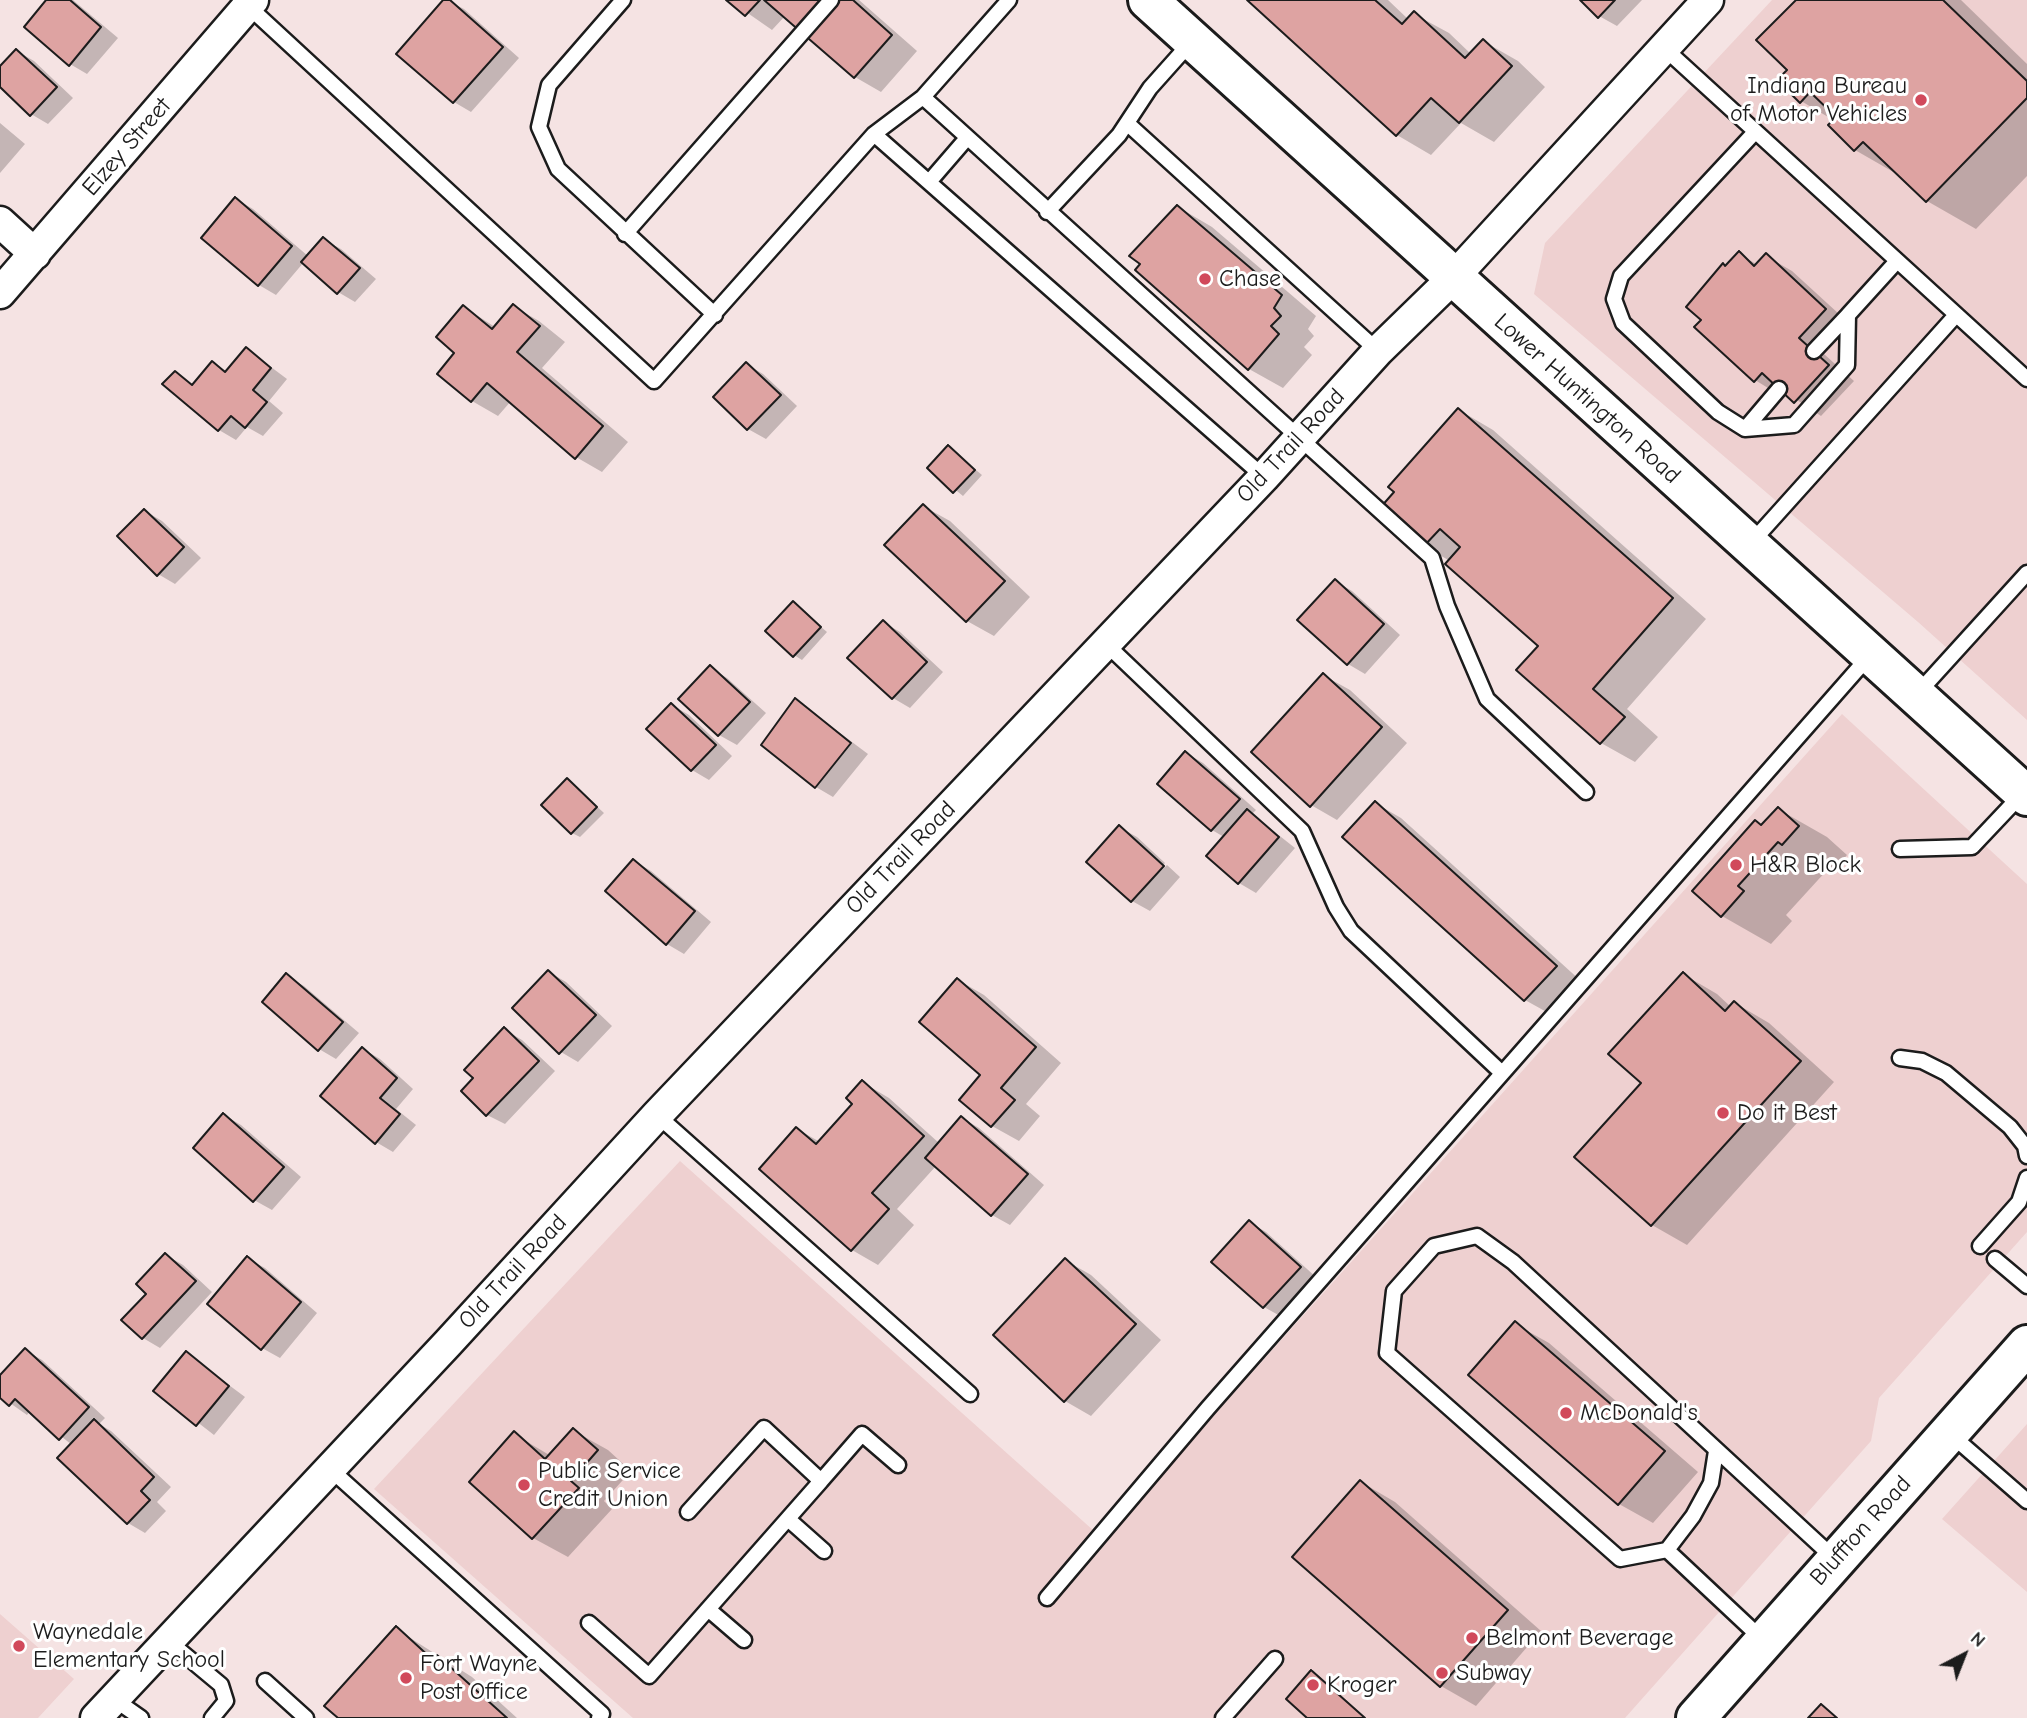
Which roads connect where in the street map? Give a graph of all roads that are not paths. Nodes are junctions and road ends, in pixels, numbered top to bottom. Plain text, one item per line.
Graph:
1 (623, 0) edge
2 (831, 0) edge
3 (1009, 0) edge
4 (1708, 0) edge
5 (251, 3) edge
6 (1163, 5) edge
7 (1193, 40) junction
8 (1663, 47) junction
9 (923, 97) junction
10 (1128, 124) junction
11 (1755, 132) junction
12 (874, 134) junction
13 (967, 138) junction
14 (929, 182) junction
15 (1047, 212) junction
16 (0, 222) edge
17 (625, 234) junction
18 (35, 254) junction
19 (1897, 261) junction
20 (1452, 278) junction
21 (0, 293) edge
22 (715, 315) junction
23 (1848, 315) junction
24 (1956, 315) junction
25 (1378, 351) junction
26 (1814, 351) dead end
27 (2027, 379) edge
28 (1779, 389) dead end
29 (1745, 429) junction
30 (1299, 439) junction
31 (1264, 477) junction
32 (1749, 544) junction
33 (2027, 573) edge
34 (1105, 643) junction
35 (1872, 653) junction
36 (1917, 694) junction
37 (1586, 792) dead end
38 (2025, 795) edge
39 (1900, 849) dead end
40 (1900, 1058) dead end
41 (1502, 1073) junction
42 (657, 1115) junction
43 (2027, 1156) edge
44 (2027, 1178) edge
45 (1980, 1245) dead end
46 (1995, 1259) dead end
47 (2027, 1286) edge
48 (2027, 1345) edge
49 (970, 1394) dead end
50 (1949, 1433) junction
51 (1716, 1451) junction
52 (898, 1465) dead end
53 (329, 1468) junction
54 (821, 1481) junction
55 (2027, 1501) edge
56 (688, 1513) dead end
57 (788, 1519) junction
58 (1667, 1550) junction
59 (824, 1551) dead end
60 (1836, 1560) junction
61 (1047, 1598) dead end
62 (708, 1609) junction
63 (589, 1623) dead end
64 (167, 1640) junction
65 (744, 1640) dead end
66 (1764, 1641) junction
67 (1275, 1658) dead end
68 (265, 1681) dead end
69 (105, 1708) edge
70 (141, 1718) edge
71 (212, 1718) edge
72 (306, 1718) edge
73 (598, 1718) edge
74 (1223, 1718) edge
75 (1696, 1718) edge

1 - 17 lane
2 - 17 lane
3 - 9 lane
4 - 8 street, Old Trail Road
5 - 18 street, Elzey Street
5 - 22 lane
6 - 7 main road, Lower Huntington Road
7 - 10 lane
7 - 20 main road, Lower Huntington Road
8 - 11 lane
8 - 20 street, Old Trail Road
9 - 12 lane
9 - 13 lane
10 - 15 lane
10 - 25 lane
11 - 19 lane
11 - 29 lane
12 - 14 lane
12 - 22 lane
13 - 14 lane
13 - 15 lane
14 - 31 lane
15 - 30 lane
16 - 18 street
17 - 22 lane
18 - 21 street, Elzey Street
19 - 23 lane
19 - 24 lane
20 - 25 street, Old Trail Road
20 - 32 main road, Lower Huntington Road
23 - 26 lane
23 - 29 lane
24 - 27 lane
24 - 32 lane
25 - 30 street, Old Trail Road
28 - 29 lane
30 - 31 street, Old Trail Road
30 - 37 lane
31 - 34 street, Old Trail Road
32 - 35 main road, Lower Huntington Road
33 - 36 lane
34 - 41 lane
34 - 42 street, Old Trail Road
35 - 36 main road, Lower Huntington Road
35 - 41 lane
36 - 38 main road, Lower Huntington Road
38 - 39 lane
40 - 43 lane
41 - 61 lane
42 - 49 lane
42 - 53 street, Old Trail Road
44 - 45 lane
46 - 47 lane
48 - 50 main road, Bluffton Road
50 - 55 lane
50 - 60 main road, Bluffton Road
51 - 58 lane
51 - 58 lane
51 - 60 lane
52 - 54 lane
53 - 64 street, Old Trail Road
53 - 73 lane
54 - 56 lane
54 - 57 lane
57 - 59 lane
57 - 62 lane
58 - 66 lane
60 - 66 main road, Bluffton Road
62 - 63 lane
62 - 65 lane
64 - 69 street, Old Trail Road
64 - 71 lane
66 - 75 main road, Bluffton Road
67 - 74 lane
68 - 72 lane
69 - 70 lane

